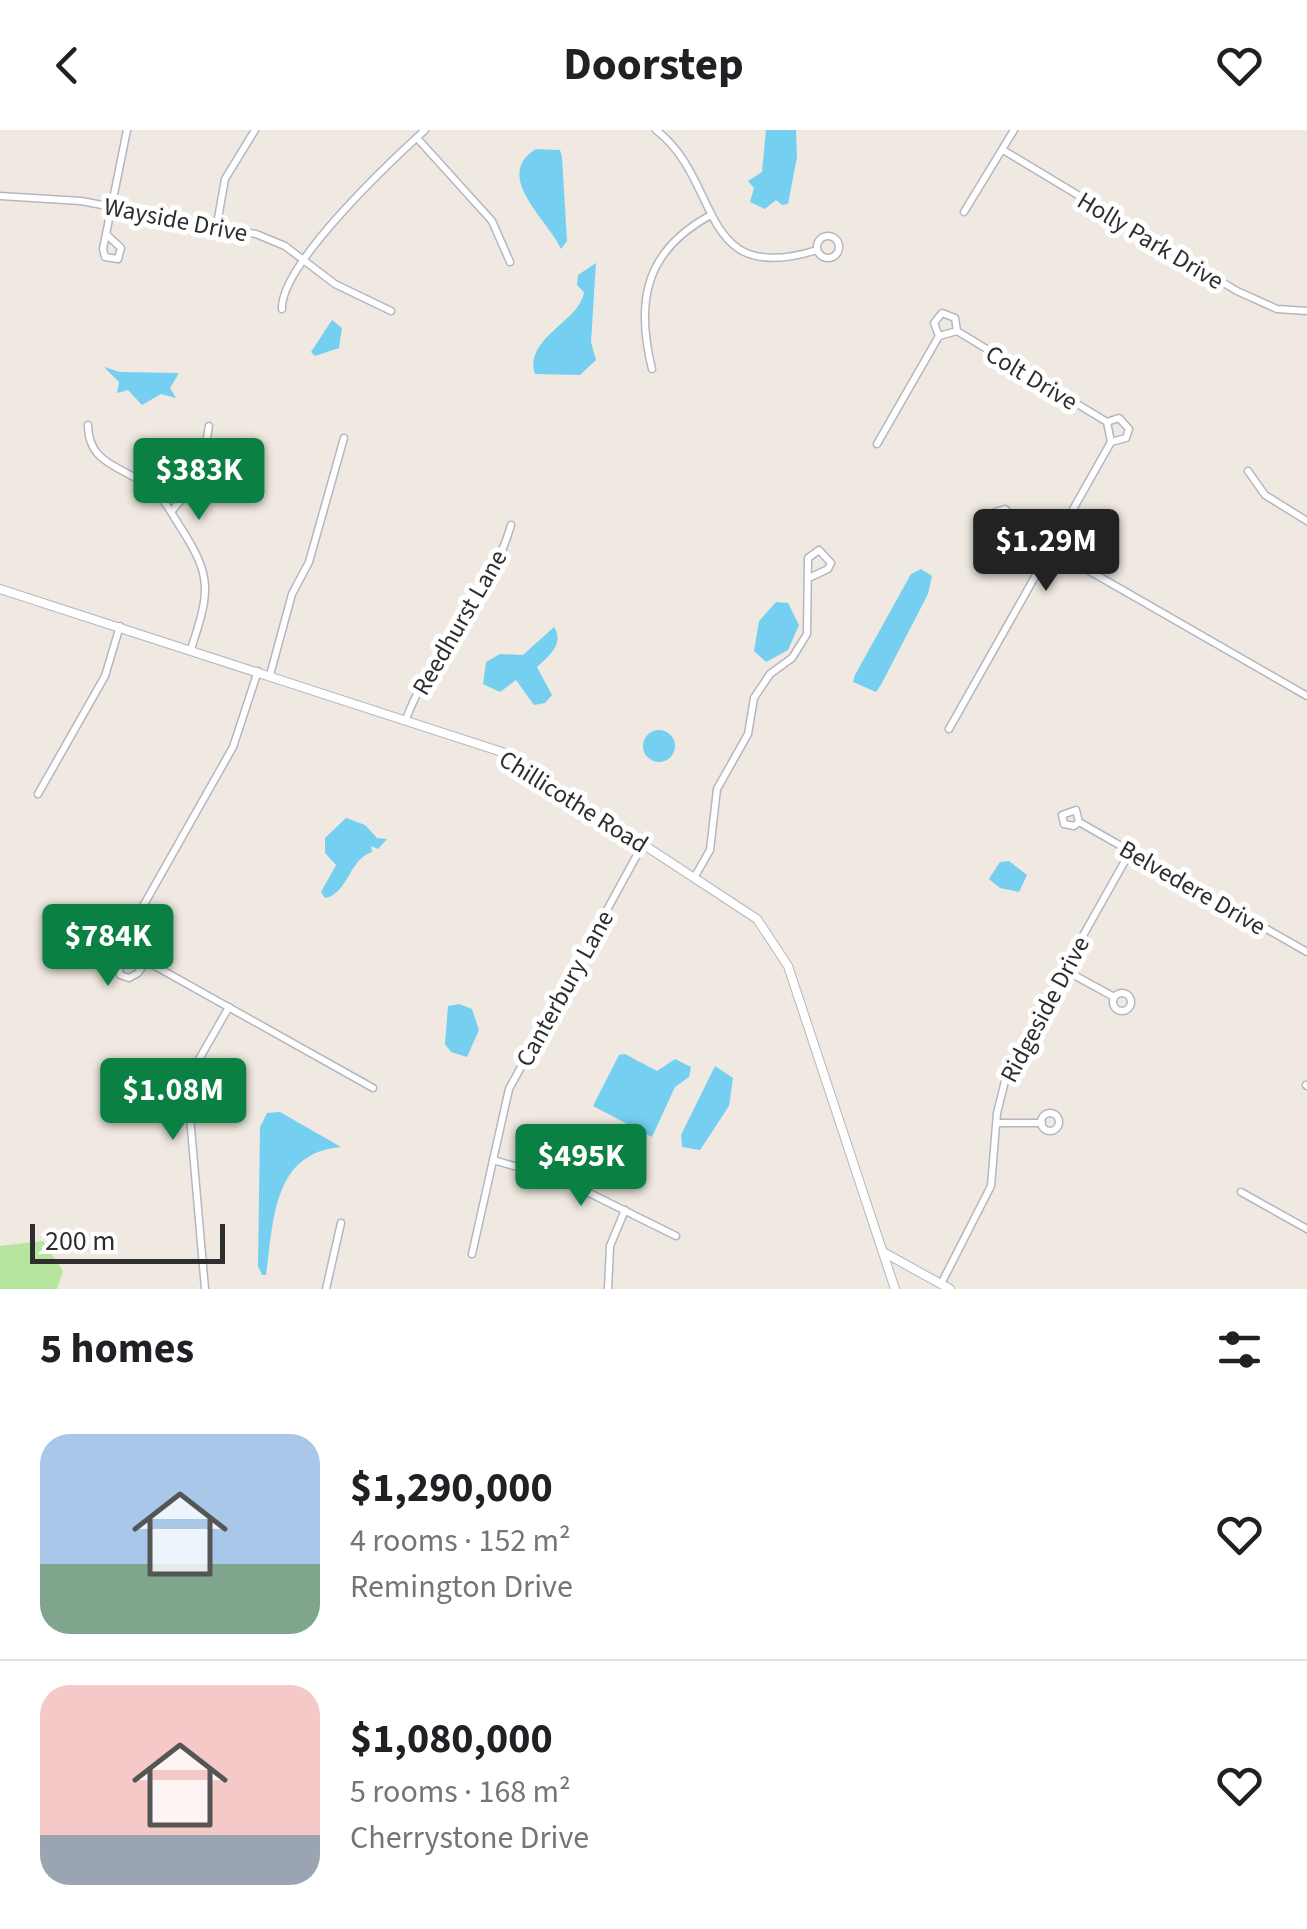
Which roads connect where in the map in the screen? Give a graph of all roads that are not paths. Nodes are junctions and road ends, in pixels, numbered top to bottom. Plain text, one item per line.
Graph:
1 (127, 130) edge
2 (256, 130) edge
3 (425, 130) edge
4 (656, 130) edge
5 (1014, 130) edge
6 (416, 138) junction
7 (1002, 150) junction
8 (0, 196) edge
9 (111, 207) junction
10 (964, 212) dead end
11 (709, 216) junction
12 (217, 224) junction
13 (106, 234) dead end
14 (817, 250) dead end
15 (305, 262) junction
16 (510, 262) dead end
17 (282, 309) dead end
18 (1307, 311) edge
19 (391, 312) dead end
20 (956, 331) junction
21 (939, 336) junction
22 (652, 368) dead end
23 (1107, 422) junction
24 (88, 425) dead end
25 (209, 426) dead end
26 (344, 438) dead end
27 (1111, 442) junction
28 (877, 444) dead end
29 (1248, 471) dead end
30 (171, 512) junction
31 (1307, 521) edge
32 (511, 525) dead end
33 (1013, 527) dead end
34 (1050, 548) junction
35 (810, 577) dead end
36 (0, 588) edge
37 (120, 626) junction
38 (191, 649) junction
39 (258, 671) junction
40 (270, 675) junction
41 (1307, 696) edge
42 (406, 719) junction
43 (950, 728) dead end
44 (38, 794) dead end
45 (1079, 822) dead end
46 (643, 844) junction
47 (1130, 852) junction
48 (694, 878) junction
49 (130, 946) junction
50 (1307, 952) edge
51 (146, 961) junction
52 (1063, 969) junction
53 (1114, 997) dead end
54 (229, 1008) junction
55 (373, 1088) dead end
56 (1042, 1122) dead end
57 (997, 1123) junction
58 (493, 1160) junction
59 (1241, 1192) dead end
60 (625, 1210) junction
61 (341, 1223) dead end
62 (1307, 1229) edge
63 (676, 1236) dead end
64 (883, 1252) junction
65 (472, 1254) dead end
66 (941, 1284) junction
67 (205, 1289) edge
68 (326, 1289) edge
69 (608, 1289) edge
70 (896, 1289) edge
71 (950, 1289) edge

1 - 9 street
2 - 12 street
3 - 6 street
4 - 11 street
5 - 7 street
6 - 15 street
6 - 16 street
7 - 10 street
7 - 18 street, Holly Park Drive
8 - 9 street, Wayside Drive
9 - 12 street, Wayside Drive
9 - 13 street
11 - 14 street
11 - 22 street
12 - 15 street, Wayside Drive
15 - 17 street
15 - 19 street, Wayside Drive
20 - 21 street, Colt Drive
20 - 21 street, Colt Drive
20 - 23 street, Colt Drive
21 - 28 street
23 - 27 street, Colt Drive
23 - 27 street, Colt Drive
24 - 30 street
25 - 30 street
26 - 40 street
27 - 34 street
29 - 31 street
30 - 38 street
32 - 42 street, Reedhurst Lane
33 - 34 street
34 - 41 street
34 - 43 street
35 - 48 street
36 - 37 street, Chillicothe Road
37 - 38 street, Chillicothe Road
37 - 44 street
38 - 39 street, Chillicothe Road
39 - 40 street, Chillicothe Road
39 - 49 street
40 - 42 street, Chillicothe Road
42 - 46 street, Chillicothe Road
45 - 47 street, Belvedere Drive
46 - 48 street, Chillicothe Road
46 - 58 street, Canterbury Lane
47 - 50 street, Belvedere Drive
47 - 52 street, Ridgeside Drive
48 - 64 street, Chillicothe Road
49 - 51 street
49 - 51 street
51 - 54 street
52 - 53 street
52 - 57 street, Ridgeside Drive
54 - 55 street
54 - 67 street
56 - 57 street
57 - 66 street, Ridgeside Drive
58 - 60 street
58 - 65 street, Canterbury Lane
59 - 62 street
60 - 63 street
60 - 69 street
61 - 68 street
64 - 66 street
64 - 70 street, Chillicothe Road
66 - 71 street

